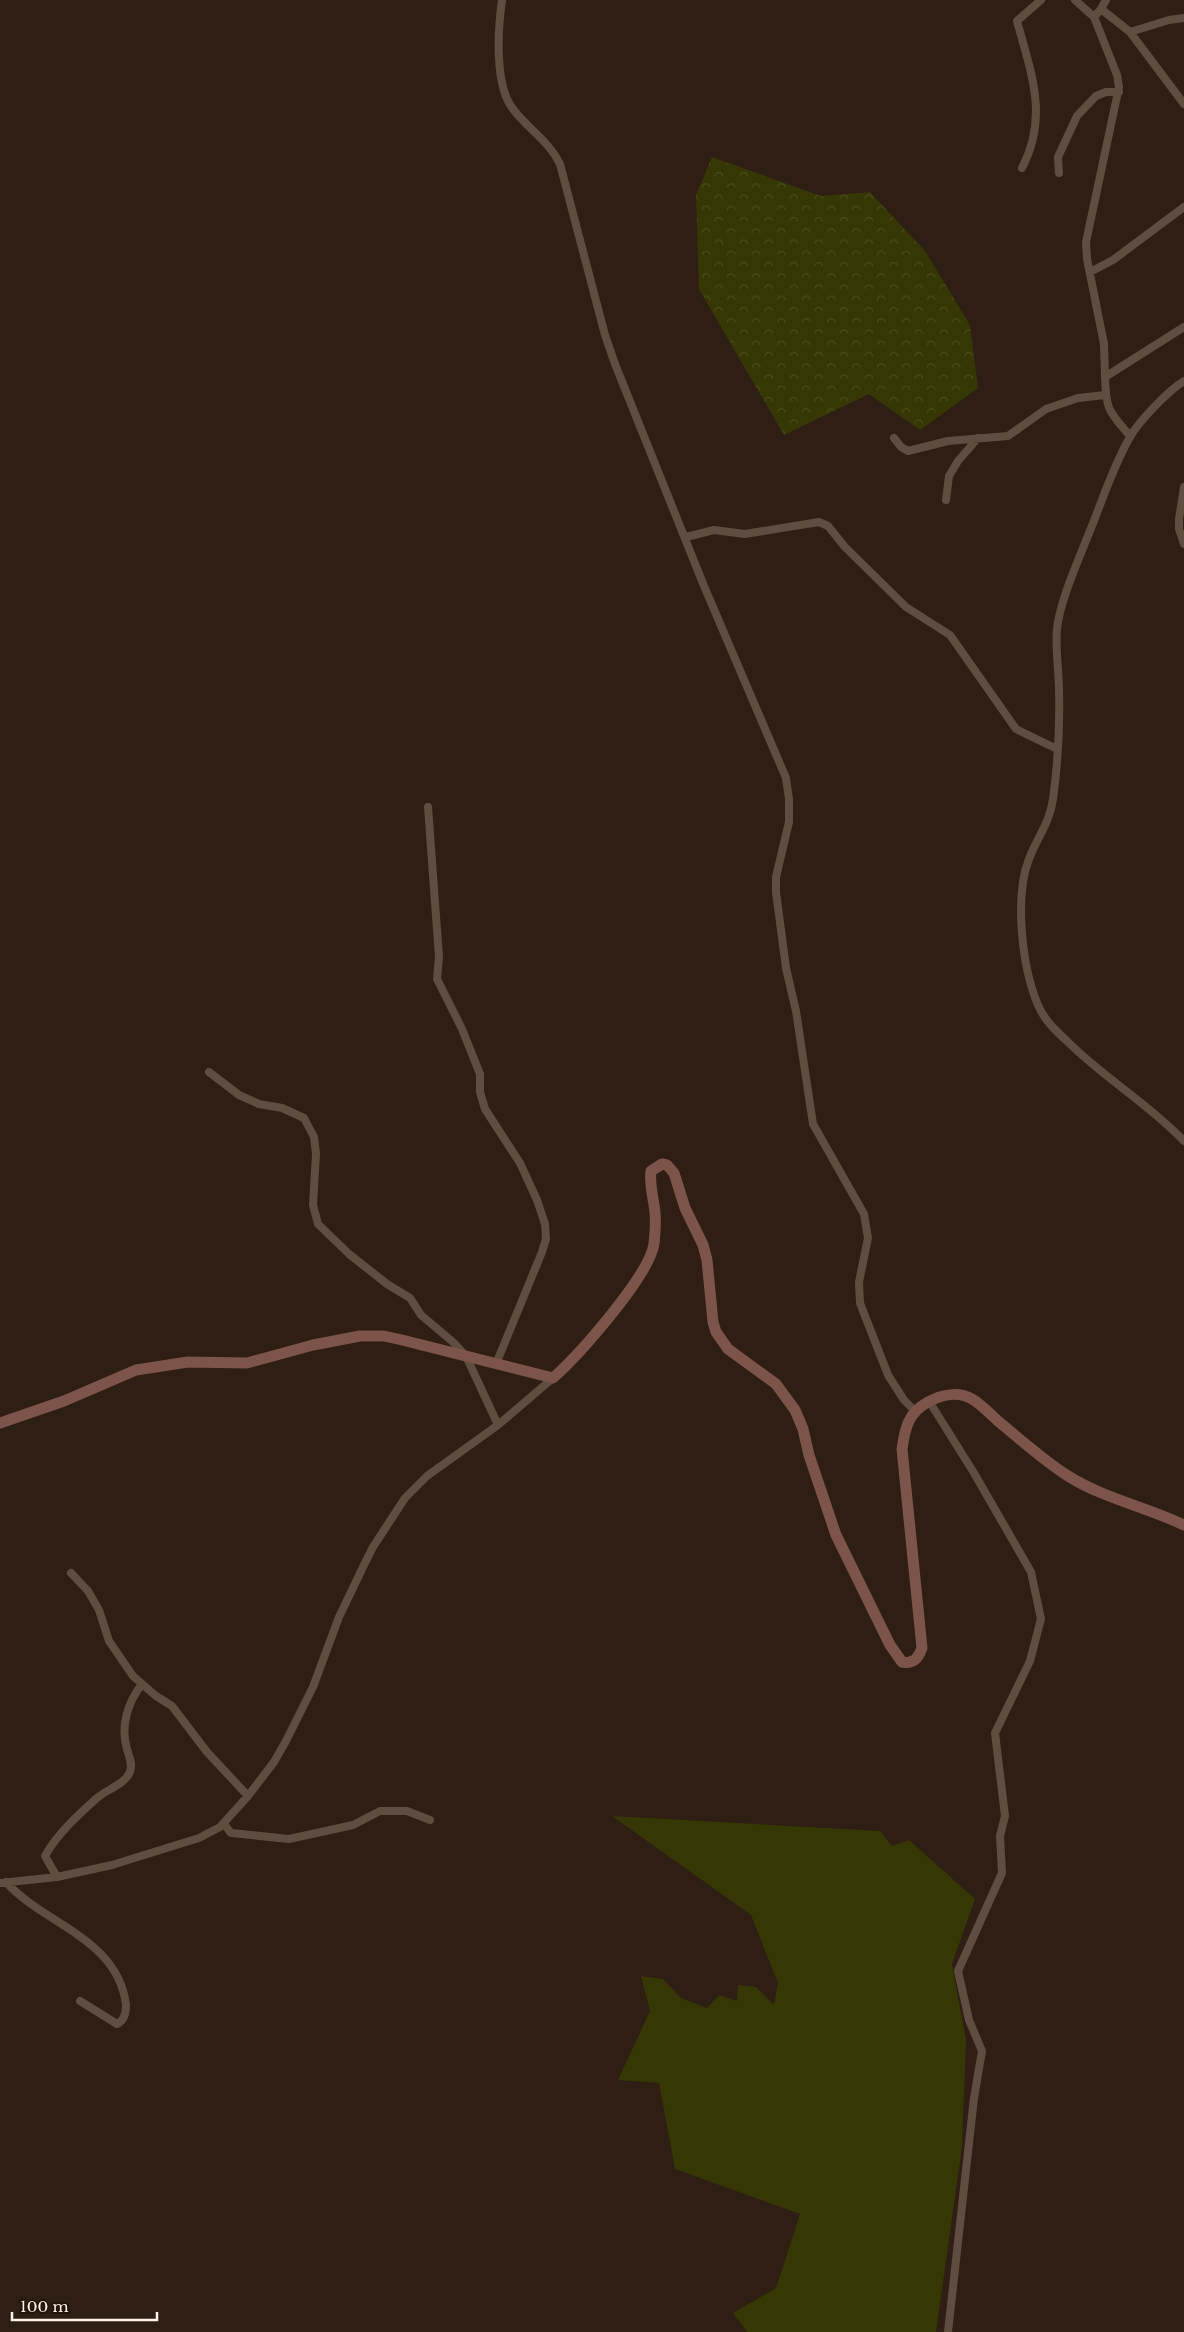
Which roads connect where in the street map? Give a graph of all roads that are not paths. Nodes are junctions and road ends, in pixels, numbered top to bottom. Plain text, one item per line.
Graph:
1 (502, 0) edge
2 (1041, 0) edge
3 (1075, 0) edge
4 (1106, 0) edge
5 (1101, 9) junction
6 (1094, 17) junction
7 (1184, 18) edge
8 (1130, 32) junction
9 (1119, 92) junction
10 (1184, 104) edge
11 (1022, 168) dead end
12 (1059, 173) dead end
13 (1184, 207) edge
14 (1090, 272) junction
15 (1184, 327) edge
16 (1105, 377) junction
17 (1184, 381) edge
18 (1106, 395) junction
19 (1130, 436) junction
20 (894, 438) dead end
21 (978, 438) junction
22 (1184, 487) edge
23 (946, 500) dead end
24 (686, 537) junction
25 (1184, 544) edge
26 (1057, 749) junction
27 (428, 807) dead end
28 (209, 1072) dead end
29 (1184, 1141) edge
30 (466, 1356) junction
31 (496, 1364) junction
32 (553, 1378) junction
33 (929, 1401) junction
34 (915, 1411) junction
35 (0, 1424) edge
36 (498, 1425) junction
37 (1184, 1525) edge
38 (71, 1573) dead end
39 (142, 1684) junction
40 (248, 1796) junction
41 (430, 1820) dead end
42 (224, 1824) junction
43 (57, 1877) junction
44 (3, 1883) edge
45 (80, 2001) dead end
46 (948, 2332) edge

1 - 24 street
2 - 11 street
3 - 6 street
4 - 5 street
5 - 6 street
5 - 8 street
6 - 9 street
7 - 8 street
8 - 10 street
9 - 12 street
9 - 14 street
13 - 14 street
14 - 16 street
15 - 16 street
16 - 18 street
17 - 19 street
18 - 19 street
18 - 21 street
19 - 26 street
20 - 21 street
21 - 23 street
22 - 25 street
24 - 26 street
24 - 34 street
26 - 29 street
27 - 31 street
28 - 30 street
30 - 31 street
30 - 35 street
30 - 36 street
31 - 32 street
32 - 34 street
32 - 36 street
33 - 34 street
33 - 37 street
33 - 46 street
36 - 40 street
38 - 39 street
39 - 40 street
39 - 43 street
40 - 42 street
41 - 42 street
42 - 43 street
43 - 44 street
44 - 45 street

